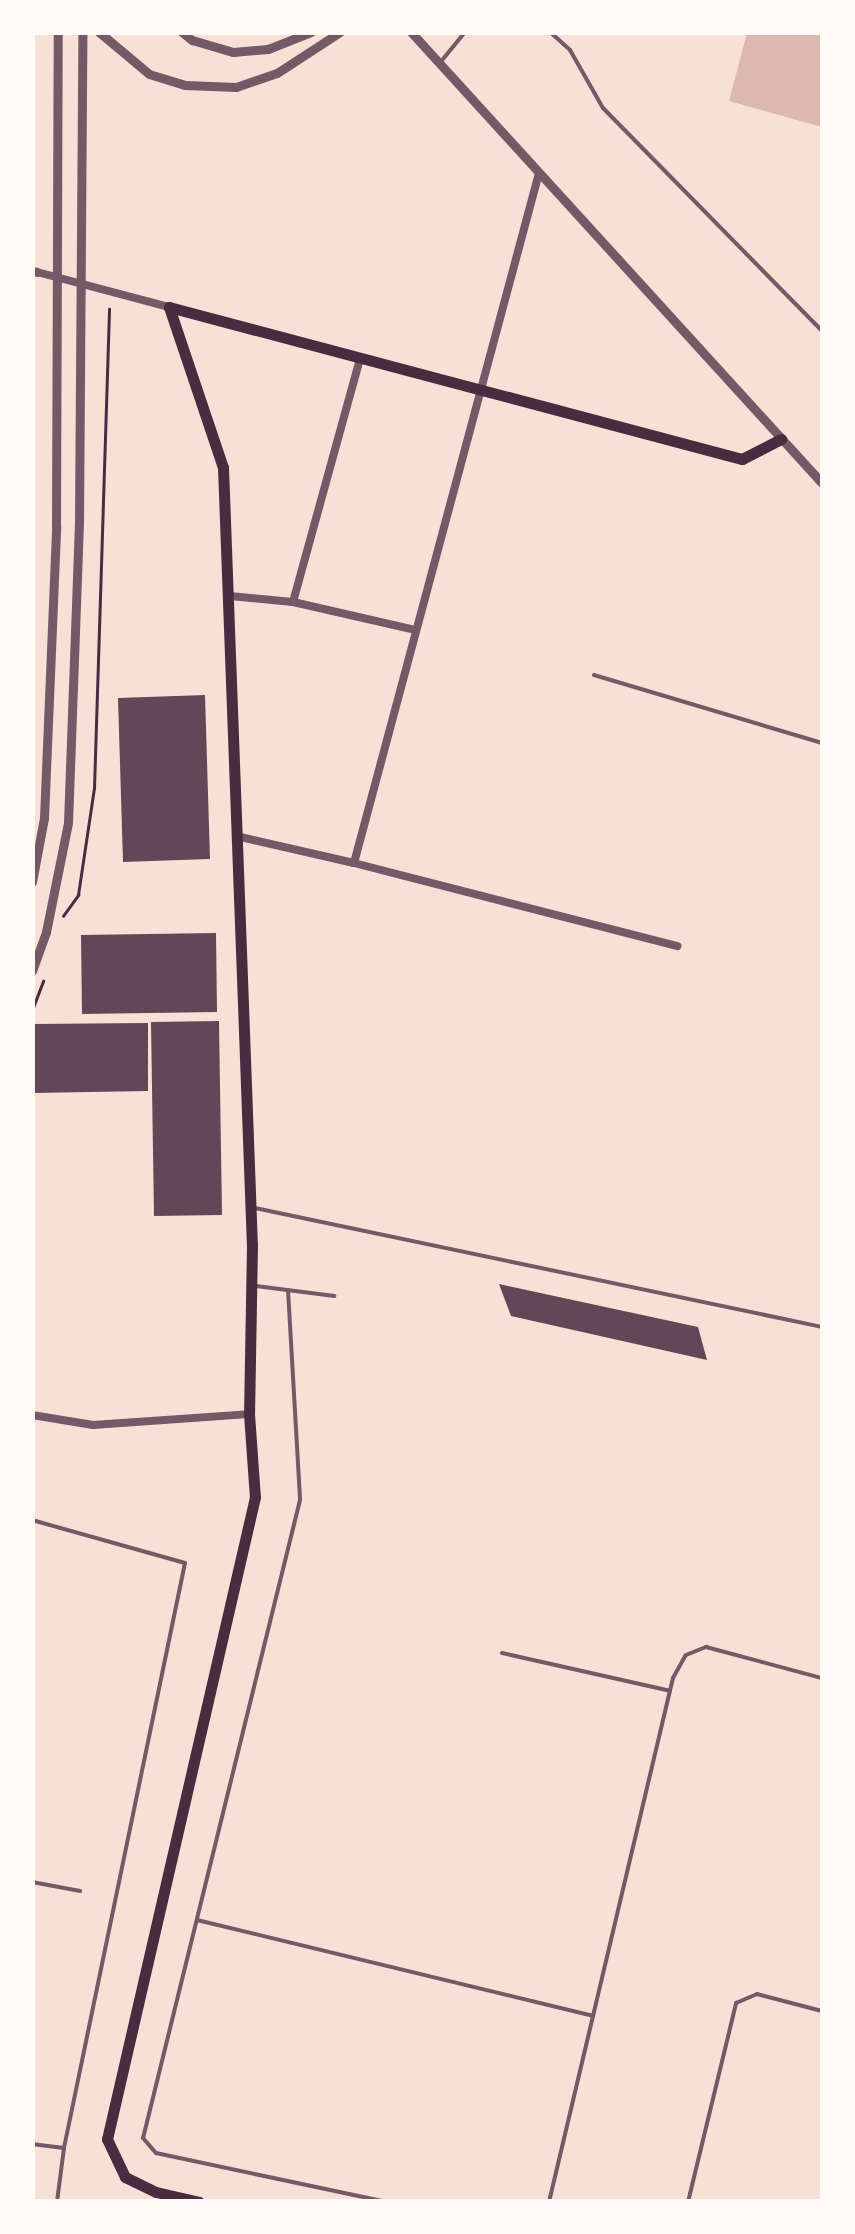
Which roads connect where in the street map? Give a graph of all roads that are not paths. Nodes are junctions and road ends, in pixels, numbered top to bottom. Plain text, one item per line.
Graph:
1 (58, 32) edge
2 (82, 32) edge
3 (98, 32) edge
4 (182, 32) edge
5 (311, 32) edge
6 (340, 32) edge
7 (410, 32) edge
8 (465, 32) edge
9 (550, 32) edge
10 (439, 64) junction
11 (539, 173) junction
12 (34, 272) edge
13 (169, 307) junction
14 (822, 331) edge
15 (360, 358) junction
16 (480, 390) junction
17 (781, 439) junction
18 (822, 483) edge
19 (230, 596) junction
20 (293, 602) junction
21 (415, 630) junction
22 (594, 675) dead end
23 (822, 744) edge
24 (236, 836) junction
25 (354, 863) junction
26 (32, 882) edge
27 (678, 946) dead end
28 (32, 971) edge
29 (250, 1208) junction
30 (252, 1285) junction
31 (288, 1290) junction
32 (334, 1296) dead end
33 (822, 1327) edge
34 (249, 1414) junction
35 (32, 1415) edge
36 (32, 1520) edge
37 (502, 1653) dead end
38 (822, 1678) edge
39 (670, 1690) junction
40 (32, 1882) edge
41 (80, 1891) dead end
42 (196, 1920) junction
43 (822, 2011) edge
44 (593, 2016) junction
45 (32, 2144) edge
46 (64, 2148) junction
47 (57, 2202) edge
48 (199, 2202) edge
49 (387, 2202) edge
50 (549, 2202) edge
51 (688, 2202) edge

1 - 26 street
2 - 28 street
3 - 6 street
4 - 5 street
7 - 10 street
8 - 10 lane
9 - 14 lane
10 - 11 street
11 - 16 street
11 - 17 street
12 - 13 street
13 - 15 main road
13 - 19 main road
15 - 16 main road
15 - 20 street
16 - 17 main road
16 - 21 street
17 - 18 street
19 - 20 street
19 - 24 main road
20 - 21 street
21 - 25 street
22 - 23 lane
24 - 25 street
24 - 29 main road
25 - 27 street
29 - 30 main road
29 - 33 lane
30 - 31 lane
30 - 34 main road
31 - 32 lane
31 - 42 lane
34 - 35 street
34 - 48 main road
36 - 46 lane
37 - 39 lane
38 - 39 lane
39 - 44 lane
40 - 41 lane
42 - 44 lane
42 - 49 lane
43 - 51 lane
44 - 50 lane
45 - 46 lane
46 - 47 lane

